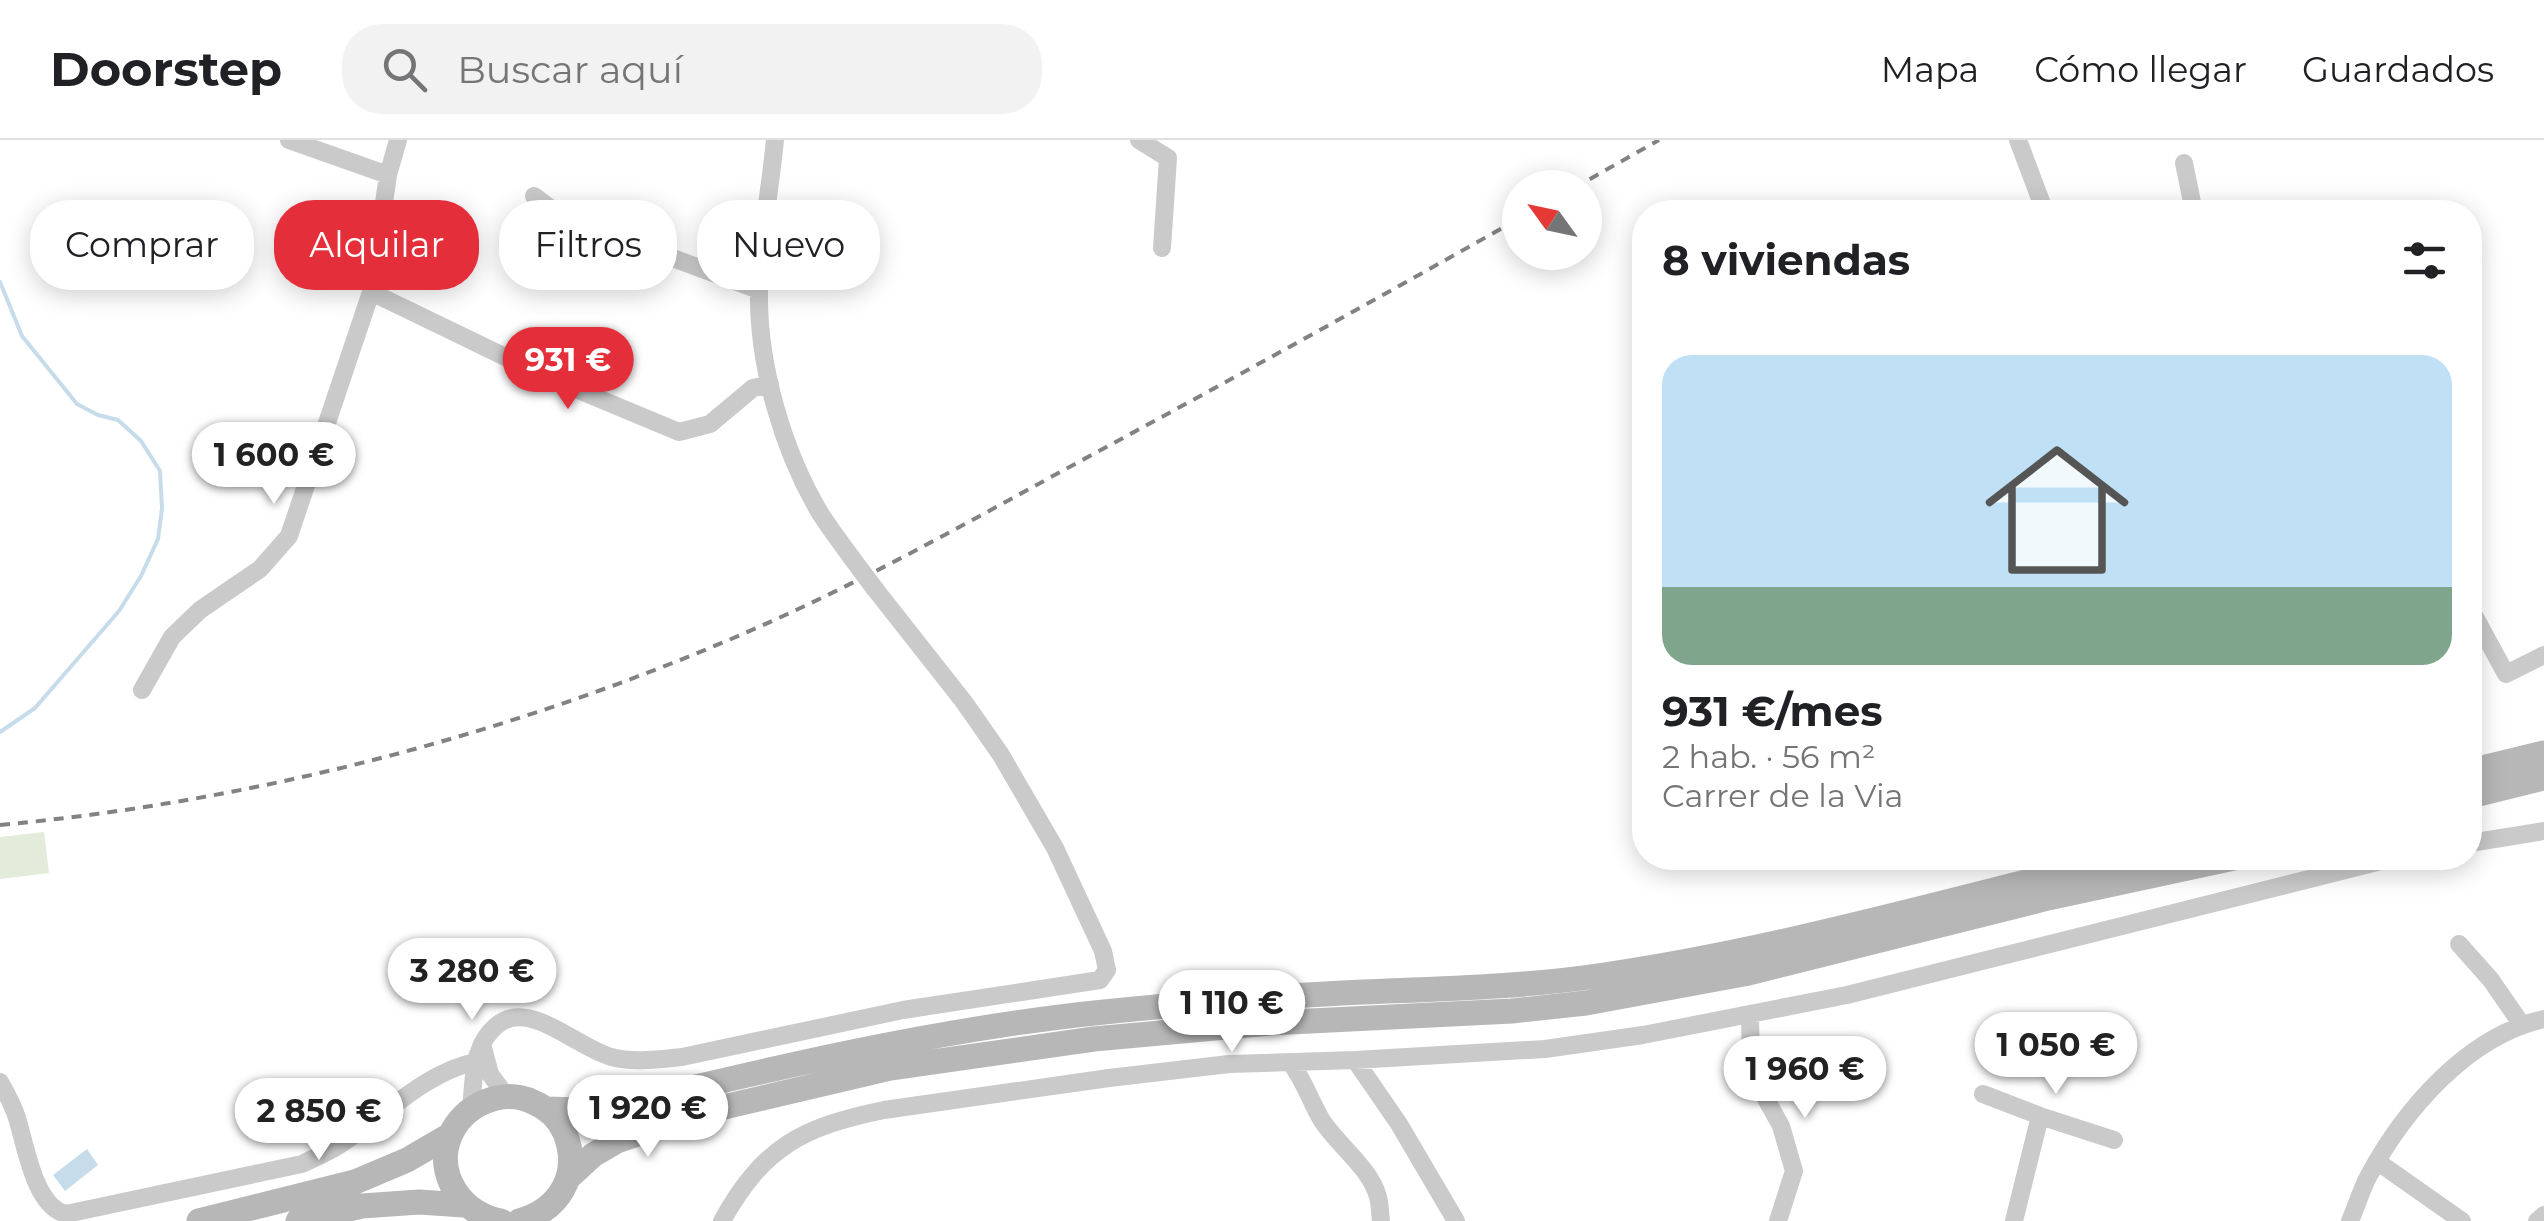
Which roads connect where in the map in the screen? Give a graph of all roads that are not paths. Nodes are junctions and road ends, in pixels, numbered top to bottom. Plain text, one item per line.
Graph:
1 (289, 140) edge
2 (398, 140) edge
3 (775, 140) edge
4 (1138, 140) edge
5 (2018, 140) edge
6 (2184, 163) dead end
7 (388, 175) junction
8 (534, 196) dead end
9 (769, 200) edge
10 (2040, 200) edge
11 (2192, 200) edge
12 (1162, 248) dead end
13 (697, 267) edge
14 (759, 290) edge
15 (371, 292) junction
16 (770, 384) junction
17 (2482, 630) edge
18 (2544, 655) edge
19 (142, 690) dead end
20 (2544, 752) edge
21 (2482, 768) edge
22 (2544, 778) edge
23 (2482, 793) edge
24 (2544, 830) edge
25 (2482, 841) edge
26 (2073, 870) edge
27 (2178, 870) edge
28 (2346, 870) edge
29 (2459, 944) dead end
30 (1750, 1015) junction
31 (2544, 1020) edge
32 (2522, 1026) junction
33 (479, 1053) junction
34 (1355, 1060) junction
35 (1290, 1062) junction
36 (0, 1082) edge
37 (1983, 1094) dead end
38 (506, 1096) junction
39 (471, 1109) junction
40 (547, 1109) junction
41 (2040, 1116) junction
42 (450, 1135) junction
43 (2114, 1140) dead end
44 (2378, 1162) junction
45 (569, 1177) junction
46 (464, 1204) junction
47 (554, 1213) edge
48 (2544, 1216) edge
49 (199, 1221) edge
50 (298, 1221) edge
51 (501, 1221) edge
52 (519, 1221) edge
53 (722, 1221) edge
54 (1380, 1221) edge
55 (1456, 1221) edge
56 (1778, 1221) edge
57 (2014, 1221) edge
58 (2350, 1221) edge
59 (2462, 1221) edge
60 (2536, 1221) edge

1 - 7 street
2 - 7 street
3 - 9 street
4 - 12 street
5 - 10 street
6 - 11 street
7 - 15 street
8 - 13 street
14 - 16 street
15 - 16 street
15 - 19 street
16 - 33 street, bridge
17 - 18 street
20 - 21 main road
22 - 23 main road
24 - 25 street
26 - 40 main road
27 - 45 main road
28 - 30 street
29 - 32 street
30 - 34 street
30 - 56 street
31 - 32 street
32 - 44 street
33 - 36 street
33 - 38 street
33 - 39 street
34 - 35 street
34 - 55 street
35 - 53 street
35 - 54 street
37 - 41 street
38 - 39 main road
38 - 40 main road
39 - 42 main road
40 - 45 main road
41 - 43 street
41 - 57 street
42 - 46 main road
42 - 49 main road
44 - 58 street
44 - 59 street
45 - 47 main road
46 - 50 main road
46 - 51 main road
47 - 52 main road
48 - 60 street

